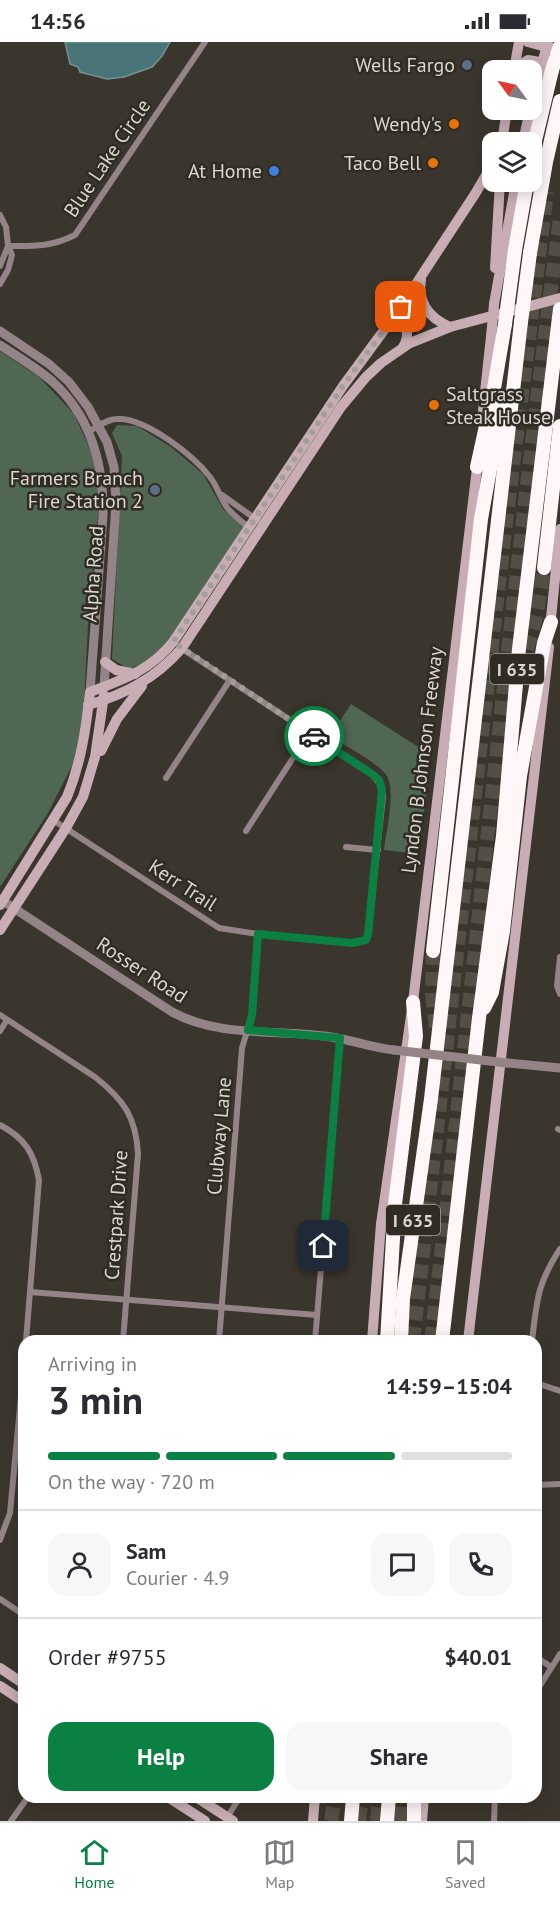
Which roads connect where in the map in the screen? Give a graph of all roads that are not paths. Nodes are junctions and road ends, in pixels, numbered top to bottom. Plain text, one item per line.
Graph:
1 (205, 42) edge
2 (519, 42) edge
3 (528, 42) edge
4 (548, 42) edge
5 (560, 46) edge
6 (560, 51) edge
7 (516, 60) edge
8 (551, 68) edge
9 (542, 86) edge
10 (560, 101) edge
11 (537, 132) edge
12 (482, 183) edge
13 (499, 192) edge
14 (514, 192) edge
15 (525, 192) edge
16 (0, 215) edge
17 (8, 246) junction
18 (0, 266) edge
19 (422, 276) junction
20 (0, 284) edge
21 (560, 298) edge
22 (494, 304) junction
23 (559, 315) edge
24 (393, 317) junction
25 (498, 322) junction
26 (450, 327) junction
27 (0, 332) edge
28 (0, 345) edge
29 (403, 347) junction
30 (513, 387) junction
31 (341, 398) junction
32 (100, 425) junction
33 (560, 426) edge
34 (88, 432) junction
35 (477, 467) joint
36 (221, 494) junction
37 (256, 526) junction
38 (560, 529) edge
39 (544, 568) tunnel mouth
40 (551, 622) junction
41 (177, 645) junction
42 (105, 662) junction
43 (136, 674) junction
44 (149, 679) junction
45 (230, 680) junction
46 (104, 687) junction
47 (90, 692) junction
48 (103, 700) junction
49 (88, 705) junction
50 (309, 733) junction
51 (92, 767) junction
52 (166, 778) dead end
53 (53, 820) junction
54 (66, 828) junction
55 (246, 831) dead end
56 (346, 847) dead end
57 (378, 850) junction
58 (1, 903) edge
59 (14, 908) junction
60 (0, 930) edge
61 (258, 934) junction
62 (433, 951) tunnel mouth
63 (560, 957) edge
64 (560, 994) edge
65 (413, 1002) junction
66 (0, 1016) edge
67 (479, 1018) junction
68 (7, 1020) junction
69 (248, 1030) junction
70 (0, 1031) edge
71 (340, 1038) junction
72 (560, 1068) edge
73 (0, 1125) edge
74 (560, 1249) edge
75 (30, 1292) junction
76 (126, 1300) junction
77 (222, 1307) junction
78 (317, 1315) junction
79 (26, 1335) edge
80 (123, 1335) edge
81 (220, 1335) edge
82 (315, 1335) edge
83 (373, 1335) edge
84 (387, 1335) edge
85 (401, 1335) edge
86 (444, 1335) edge
87 (469, 1335) edge
88 (533, 1335) edge
89 (542, 1385) edge
90 (560, 1391) edge
91 (18, 1428) edge
92 (560, 1484) edge
93 (542, 1485) edge
94 (0, 1539) edge
95 (0, 1599) edge
96 (18, 1611) edge
97 (560, 1654) edge
98 (542, 1661) edge
99 (552, 1667) junction
100 (0, 1668) edge
101 (18, 1680) edge
102 (542, 1683) edge
103 (0, 1686) edge
104 (18, 1698) edge
105 (24, 1803) edge
106 (177, 1803) edge
107 (204, 1803) edge
108 (237, 1803) edge
109 (314, 1803) edge
110 (352, 1803) edge
111 (388, 1803) edge
112 (414, 1803) edge
113 (424, 1803) edge
114 (495, 1803) edge
115 (228, 1820) edge
116 (11, 1821) edge
117 (205, 1821) edge
118 (313, 1821) edge
119 (351, 1821) edge
120 (387, 1821) edge
121 (414, 1821) edge
122 (422, 1821) edge
123 (494, 1821) edge

1 - 17 street, Blue Lake Circle
2 - 7 main road
3 - 6 main road
4 - 8 main road, bridge
5 - 8 highway, bridge
8 - 9 main road
8 - 11 highway
10 - 30 highway, I 635, bridge
12 - 19 main road
13 - 22 main road
14 - 22 main road
15 - 25 highway, bridge
16 - 17 street
17 - 18 street
17 - 20 street
19 - 24 main road
19 - 26 main road
21 - 25 main road
22 - 25 main road, bridge
23 - 67 highway, I 635
24 - 29 main road
24 - 31 main road
25 - 26 main road
25 - 35 highway
26 - 29 main road
27 - 32 street, Alpha Road
28 - 34 street, Alpha Road
29 - 31 main road
30 - 62 highway
30 - 85 highway, I 635
31 - 37 main road
32 - 34 street
32 - 36 street
32 - 42 street, Alpha Road
33 - 39 highway
34 - 47 street, Alpha Road
35 - 65 main road, Lyndon B Johnson Freeway
36 - 37 street
36 - 37 street
37 - 41 main road
38 - 40 main road
40 - 67 highway
40 - 87 main road
41 - 43 main road
41 - 44 main road
41 - 45 street, Kerr Trail
42 - 43 main road
42 - 46 street, Alpha Road
43 - 46 main road
44 - 48 main road
44 - 51 main road
45 - 50 street, Kerr Trail
45 - 52 street
46 - 47 main road
46 - 48 main road
47 - 49 main road
48 - 49 main road
48 - 51 main road
49 - 53 main road
50 - 55 street
50 - 57 street, Kerr Trail
51 - 54 main road
53 - 54 street, Kerr Trail
53 - 58 main road
54 - 59 main road
54 - 61 street, Kerr Trail
56 - 57 street
57 - 61 street, Kerr Trail
58 - 59 street, Rosser Road
59 - 60 main road
59 - 69 street, Rosser Road
61 - 69 street, Clubway Lane
63 - 64 street
65 - 83 main road, Lyndon B Johnson Freeway
65 - 84 highway
66 - 68 street, Crestpark Drive
67 - 86 highway, I 635
68 - 70 street
68 - 76 street, Crestpark Drive
69 - 71 street, Rosser Road
69 - 77 street, Clubway Lane
71 - 72 street, Rosser Road, bridge
71 - 78 street
73 - 75 street
74 - 88 street
75 - 76 street
75 - 79 street
76 - 77 street
76 - 80 street, Crestpark Drive
77 - 78 street
77 - 81 street, Clubway Lane
78 - 82 street
89 - 90 street
91 - 94 street
92 - 93 street
95 - 96 street
97 - 99 street
98 - 99 street
99 - 102 street
100 - 101 main road
103 - 104 main road
105 - 116 street
106 - 117 main road
107 - 115 main road
108 - 115 street
109 - 118 main road
110 - 119 highway
111 - 120 highway
112 - 121 highway
113 - 122 main road
114 - 123 street

